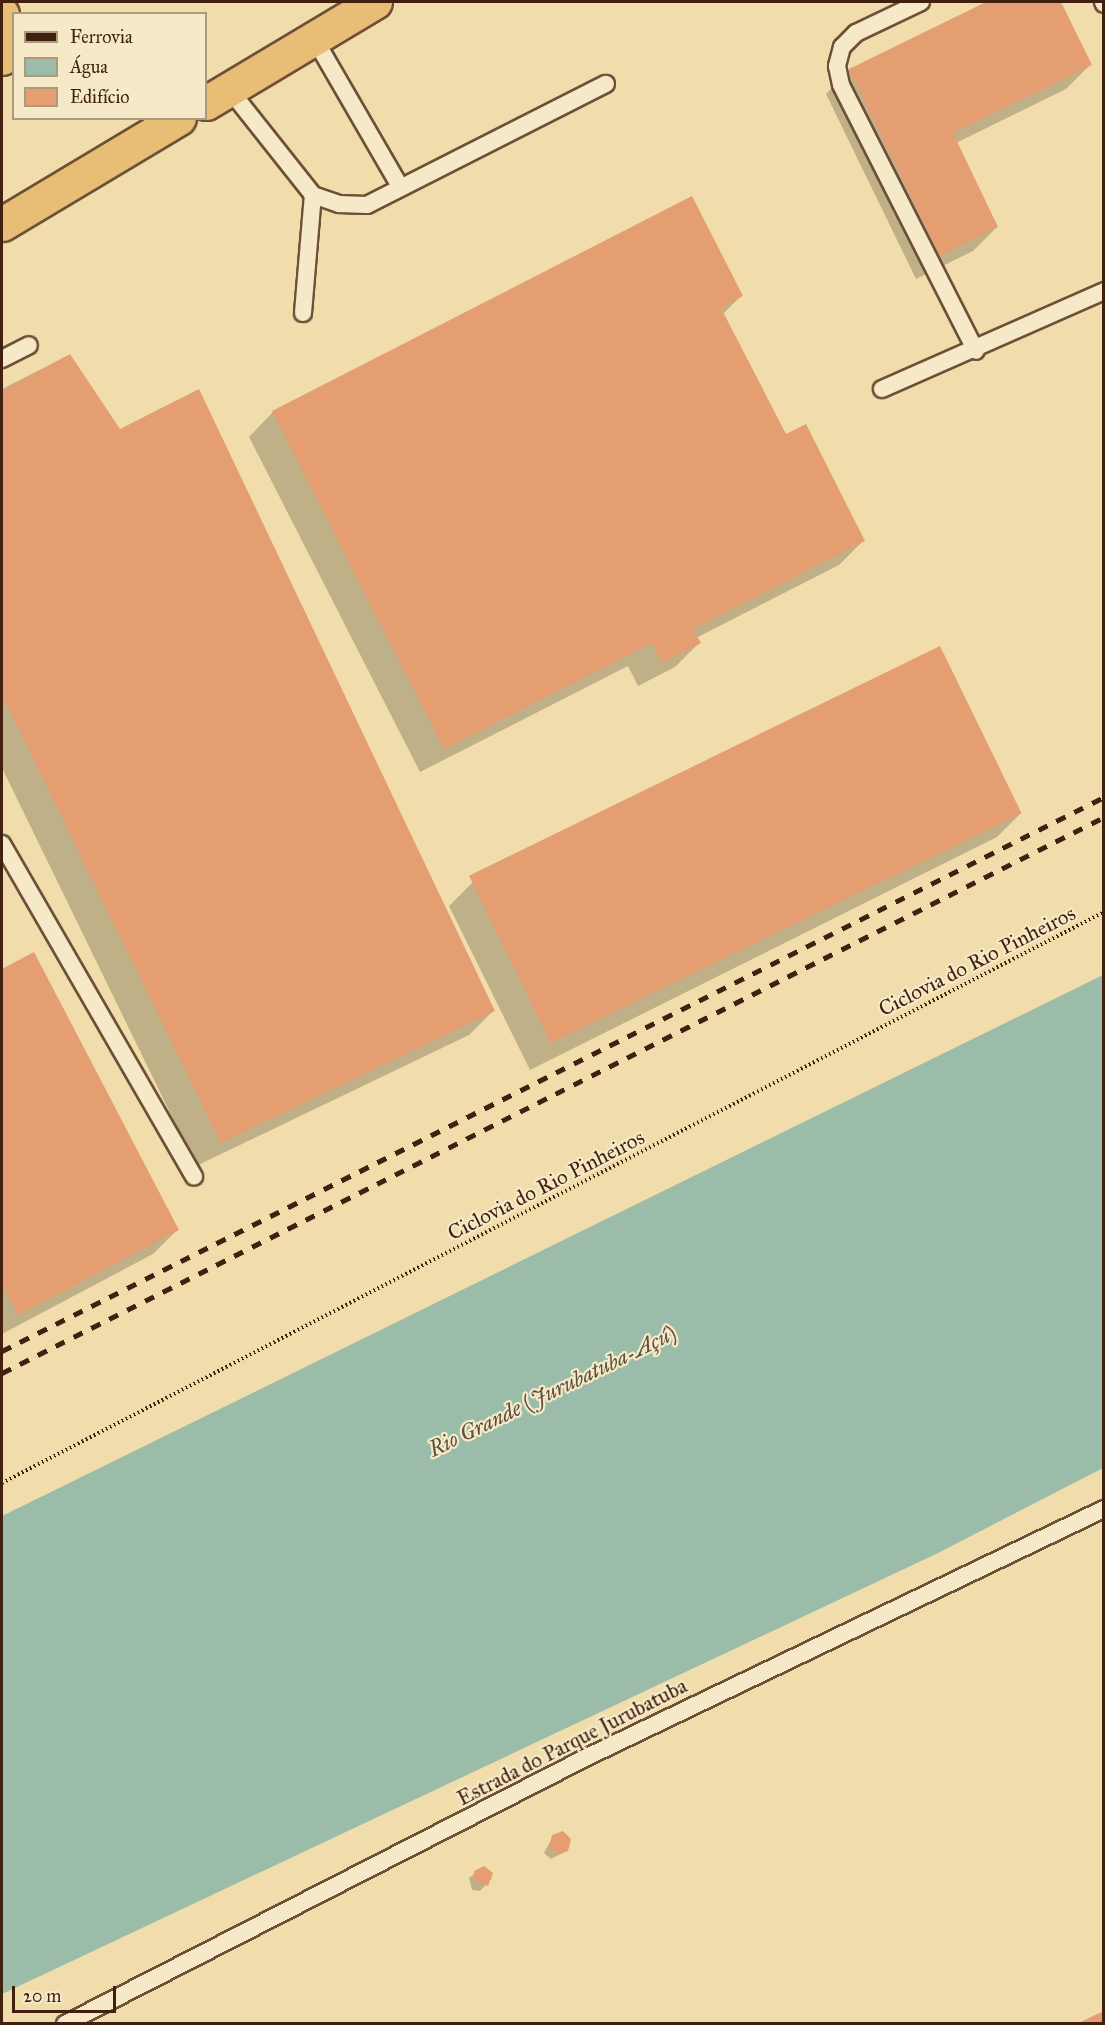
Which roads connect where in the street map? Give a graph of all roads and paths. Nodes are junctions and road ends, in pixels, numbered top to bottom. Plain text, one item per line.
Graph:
1 (375, 2) edge
2 (921, 2) edge
3 (2, 14) edge
4 (314, 38) junction
5 (2, 58) edge
6 (606, 84) dead end
7 (217, 96) edge
8 (176, 120) edge
9 (401, 188) junction
10 (313, 195) junction
11 (2, 224) edge
12 (1104, 291) edge
13 (303, 313) dead end
14 (29, 345) dead end
15 (976, 351) junction
16 (2, 358) edge
17 (882, 389) dead end
18 (2, 844) edge
19 (1104, 912) edge
20 (194, 1177) dead end
21 (2, 1483) edge
22 (1104, 1509) edge
23 (64, 2024) edge

1 - 4 highway
2 - 15 lane
3 - 5 highway
4 - 7 highway
4 - 9 lane
6 - 9 lane
7 - 10 lane
8 - 11 highway
9 - 10 lane
10 - 13 lane
12 - 15 lane
14 - 16 lane
15 - 17 lane
18 - 20 lane
19 - 21 path, Ciclovia do Rio Pinheiros
22 - 23 lane, Estrada do Parque Jurubatuba

